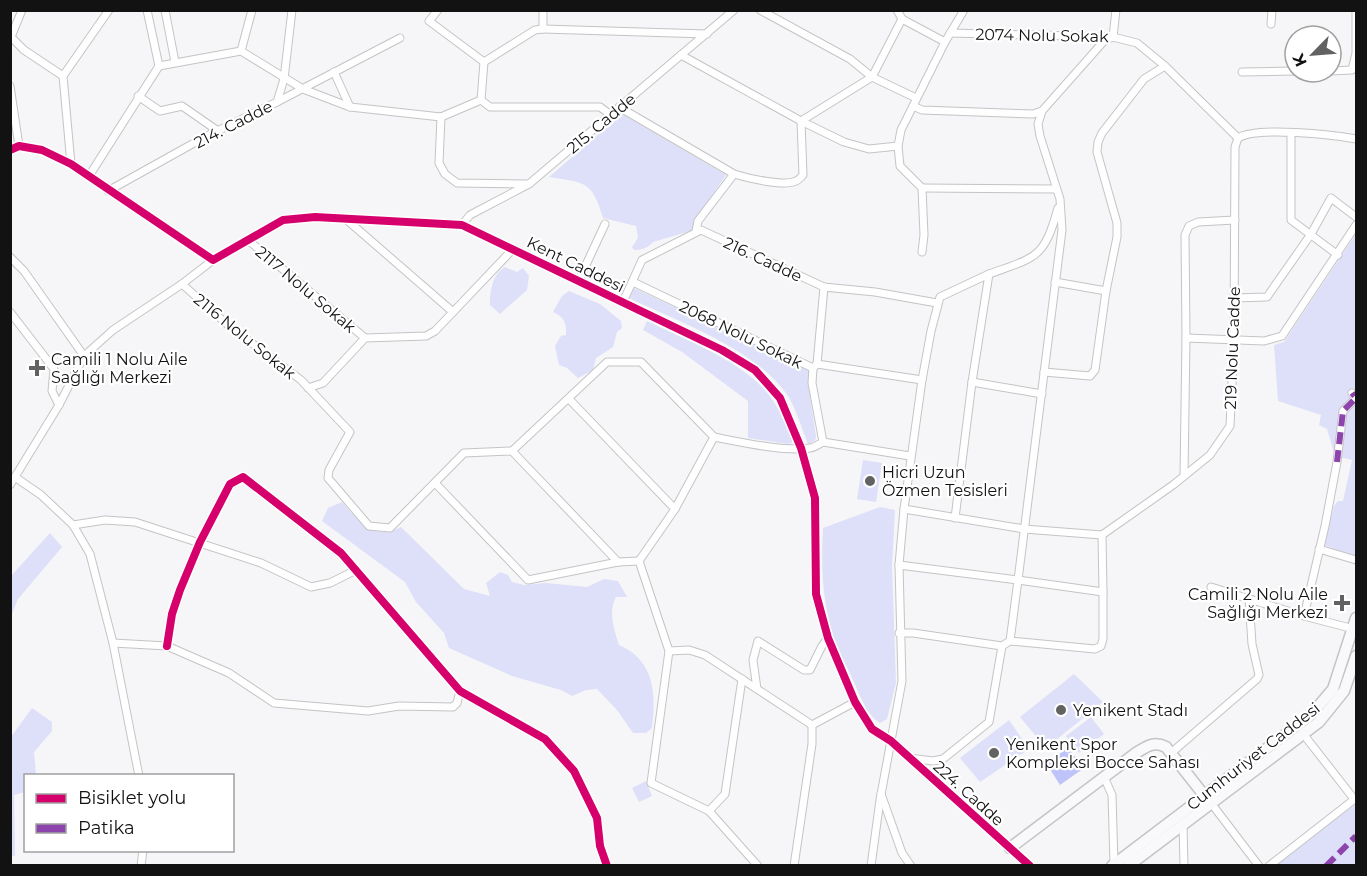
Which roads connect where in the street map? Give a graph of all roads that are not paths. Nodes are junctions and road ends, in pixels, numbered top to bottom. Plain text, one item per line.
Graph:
1 (22, 10) edge
2 (109, 10) edge
3 (147, 10) edge
4 (165, 10) edge
5 (252, 10) edge
6 (292, 10) edge
7 (438, 10) edge
8 (543, 10) edge
9 (734, 10) edge
10 (760, 10) edge
11 (897, 10) edge
12 (964, 10) edge
13 (1116, 10) edge
14 (1272, 10) edge
15 (1356, 10) edge
16 (902, 19) junction
17 (1271, 24) dead end
18 (543, 29) junction
19 (950, 33) junction
20 (707, 34) junction
21 (10, 37) edge
22 (1113, 37) junction
23 (400, 38) dead end
24 (945, 42) junction
25 (241, 51) junction
26 (681, 55) junction
27 (175, 62) junction
28 (484, 62) junction
29 (159, 66) junction
30 (1165, 66) junction
31 (1343, 70) edge
32 (1283, 71) edge
33 (334, 72) junction
34 (1242, 72) dead end
35 (63, 76) junction
36 (873, 77) junction
37 (284, 79) junction
38 (10, 86) edge
39 (303, 89) junction
40 (138, 96) junction
41 (916, 98) junction
42 (481, 100) junction
43 (277, 102) junction
44 (912, 106) junction
45 (350, 107) junction
46 (619, 107) junction
47 (1042, 111) junction
48 (611, 115) junction
49 (441, 117) junction
50 (801, 121) junction
51 (218, 131) junction
52 (1291, 134) junction
53 (1238, 138) junction
54 (1356, 139) edge
55 (898, 146) junction
56 (14, 149) edge
57 (70, 164) junction
58 (734, 174) junction
59 (89, 176) junction
60 (528, 184) junction
61 (922, 188) junction
62 (1056, 189) junction
63 (108, 191) junction
64 (1060, 199) junction
65 (1356, 217) edge
66 (347, 220) junction
67 (1235, 220) junction
68 (605, 224) dead end
69 (462, 225) junction
70 (1356, 225) edge
71 (696, 231) junction
72 (1311, 234) junction
73 (248, 240) junction
74 (513, 249) junction
75 (922, 252) dead end
76 (1338, 255) junction
77 (10, 257) edge
78 (213, 260) junction
79 (989, 274) junction
80 (578, 282) junction
81 (633, 282) junction
82 (1055, 282) junction
83 (182, 284) junction
84 (824, 287) junction
85 (1106, 291) junction
86 (1234, 298) junction
87 (623, 302) junction
88 (937, 303) junction
89 (10, 312) edge
90 (453, 312) junction
91 (364, 338) junction
92 (1186, 338) junction
93 (1234, 340) junction
94 (84, 356) junction
95 (815, 366) junction
96 (1044, 372) junction
97 (921, 380) junction
98 (972, 382) junction
99 (308, 387) junction
100 (1352, 393) dead end
101 (1042, 394) junction
102 (569, 399) junction
103 (1341, 403) dead end
104 (59, 405) junction
105 (1342, 411) junction
106 (714, 437) junction
107 (823, 442) junction
108 (801, 448) junction
109 (512, 451) junction
110 (910, 456) junction
111 (1184, 476) junction
112 (15, 477) junction
113 (435, 483) junction
114 (10, 485) edge
115 (904, 508) junction
116 (675, 509) junction
117 (955, 518) junction
118 (74, 525) junction
119 (1024, 530) junction
120 (1102, 535) junction
121 (200, 542) junction
122 (1319, 549) junction
123 (1356, 560) edge
124 (639, 561) junction
125 (618, 562) junction
126 (899, 566) junction
127 (356, 570) junction
128 (1018, 580) junction
129 (1211, 587) dead end
130 (1103, 592) junction
131 (1249, 598) junction
132 (1304, 616) junction
133 (1356, 626) edge
134 (899, 633) junction
135 (828, 638) junction
136 (1010, 641) junction
137 (113, 643) junction
138 (166, 646) junction
139 (1002, 646) junction
140 (669, 651) junction
141 (1356, 656) edge
142 (742, 679) junction
143 (757, 689) junction
144 (460, 691) junction
145 (855, 702) junction
146 (812, 725) junction
147 (1304, 735) junction
148 (891, 741) junction
149 (1171, 753) junction
150 (909, 758) junction
151 (139, 774) edge
152 (1104, 777) junction
153 (881, 793) junction
154 (1207, 799) junction
155 (1355, 799) edge
156 (709, 811) junction
157 (1183, 824) junction
158 (1010, 848) junction
159 (1113, 865) edge
160 (608, 866) edge
161 (758, 866) edge
162 (794, 866) edge
163 (871, 866) edge
164 (911, 866) edge
165 (1030, 866) edge
166 (1128, 866) edge
167 (1184, 866) edge
168 (1259, 866) edge
169 (1269, 866) edge

1 - 21 street
2 - 35 street
3 - 29 street
4 - 27 street
5 - 25 street
6 - 37 street, 214. Cadde
7 - 28 street
8 - 18 street
9 - 20 street, 215. Cadde
10 - 36 street
11 - 16 street
12 - 19 street
13 - 22 street
14 - 17 street
15 - 31 street
16 - 24 street
16 - 36 street
18 - 20 street
18 - 28 street
19 - 22 street, 2074 Nolu Sokak
19 - 24 street
20 - 26 street, 215. Cadde
21 - 35 street
22 - 30 street, 2074 Nolu Sokak
22 - 47 street
23 - 33 street
24 - 41 street
25 - 27 street
25 - 37 street
26 - 46 street, 215. Cadde
26 - 50 street
27 - 29 street
28 - 42 street
29 - 40 street
30 - 53 street, 2074 Nolu Sokak
30 - 85 street
32 - 34 street
33 - 39 street
33 - 45 street
35 - 57 street
36 - 41 street
36 - 50 street
37 - 39 street
37 - 43 street, 214. Cadde
38 - 56 street
39 - 43 street
39 - 45 street
40 - 51 street
40 - 59 street
41 - 44 street
42 - 48 street
42 - 49 street
43 - 51 street, 214. Cadde
44 - 47 street
44 - 55 street
45 - 49 street
46 - 48 street, 215. Cadde
46 - 58 street
47 - 62 street
48 - 60 street, 215. Cadde
49 - 60 street
50 - 55 street
50 - 58 street
51 - 63 street, 214. Cadde
52 - 53 street
52 - 54 street
52 - 72 street
53 - 67 street, 219 Nolu Cadde
55 - 61 street
56 - 57 street
57 - 59 street
58 - 71 street
59 - 63 street
60 - 69 street, 215. Cadde
61 - 62 street
61 - 75 street
62 - 64 street
63 - 78 street
64 - 79 street
64 - 82 street
65 - 72 street
66 - 69 street, Kent Caddesi
66 - 73 street, Kent Caddesi
66 - 90 street
67 - 86 street, 219 Nolu Cadde
67 - 92 street
68 - 80 street
69 - 74 street, Kent Caddesi
70 - 76 street
71 - 81 street
71 - 84 street, 216. Cadde
72 - 76 street
72 - 86 street
73 - 78 street, Kent Caddesi
73 - 91 street, 2117 Nolu Sokak
74 - 80 street, Kent Caddesi
74 - 90 street
76 - 93 street
77 - 94 street
78 - 83 street, Kent Caddesi
79 - 88 street
79 - 98 street
80 - 87 street, Kent Caddesi
81 - 87 street
81 - 95 street, 2068 Nolu Sokak
82 - 85 street
82 - 96 street
83 - 94 street, Kent Caddesi
83 - 99 street, 2116 Nolu Sokak
84 - 88 street, 216. Cadde
84 - 95 street
85 - 96 street
86 - 93 street, 219 Nolu Cadde
87 - 108 street, Kent Caddesi
88 - 97 street
89 - 104 street
90 - 91 street
91 - 99 street
92 - 93 street
92 - 111 street
93 - 111 street, 219 Nolu Cadde
94 - 104 street
95 - 97 street, 2068 Nolu Sokak
95 - 107 street
96 - 101 street
97 - 110 street
98 - 101 street
98 - 117 street
99 - 113 street, 2116 Nolu Sokak
100 - 105 street
101 - 119 street
102 - 106 street
102 - 109 street
102 - 116 street
103 - 105 street
104 - 112 street
105 - 122 street
106 - 108 street
106 - 116 street
107 - 108 street
107 - 110 street
108 - 135 street, Kent Caddesi
109 - 113 street
109 - 125 street
110 - 115 street
111 - 120 street, 219 Nolu Cadde
112 - 114 street
112 - 118 street
113 - 125 street
115 - 117 street
115 - 126 street
116 - 124 street
117 - 119 street
118 - 121 street
118 - 137 street
119 - 120 street
119 - 128 street
120 - 130 street
121 - 127 street
121 - 127 street
121 - 138 street
122 - 123 street
122 - 132 street
124 - 125 street
124 - 140 street
126 - 128 street
126 - 134 street
127 - 144 street
128 - 130 street
128 - 136 street
129 - 131 street
130 - 136 street
131 - 132 street
131 - 149 street
132 - 133 street
133 - 154 street, Cumhuriyet Caddesi
134 - 139 street
134 - 148 street
135 - 143 street
135 - 145 street, Kent Caddesi
136 - 139 street
137 - 138 street
137 - 151 street
138 - 144 street
139 - 150 street
140 - 142 street
140 - 156 street
141 - 147 street, Cumhuriyet Caddesi
142 - 143 street
142 - 156 street
143 - 146 street
144 - 160 street
145 - 146 street
145 - 148 street, Kent Caddesi
146 - 162 street
147 - 154 street, Cumhuriyet Caddesi
147 - 155 street
148 - 150 street, 224. Cadde
148 - 153 street
149 - 152 street
149 - 154 street
150 - 158 street, 224. Cadde
152 - 158 street
152 - 159 street
153 - 163 street
153 - 164 street
154 - 157 street, Cumhuriyet Caddesi
154 - 159 street, Cumhuriyet Caddesi
154 - 168 street
155 - 169 street
156 - 161 street
157 - 166 street, Cumhuriyet Caddesi
157 - 167 street
158 - 165 street, 224. Cadde

